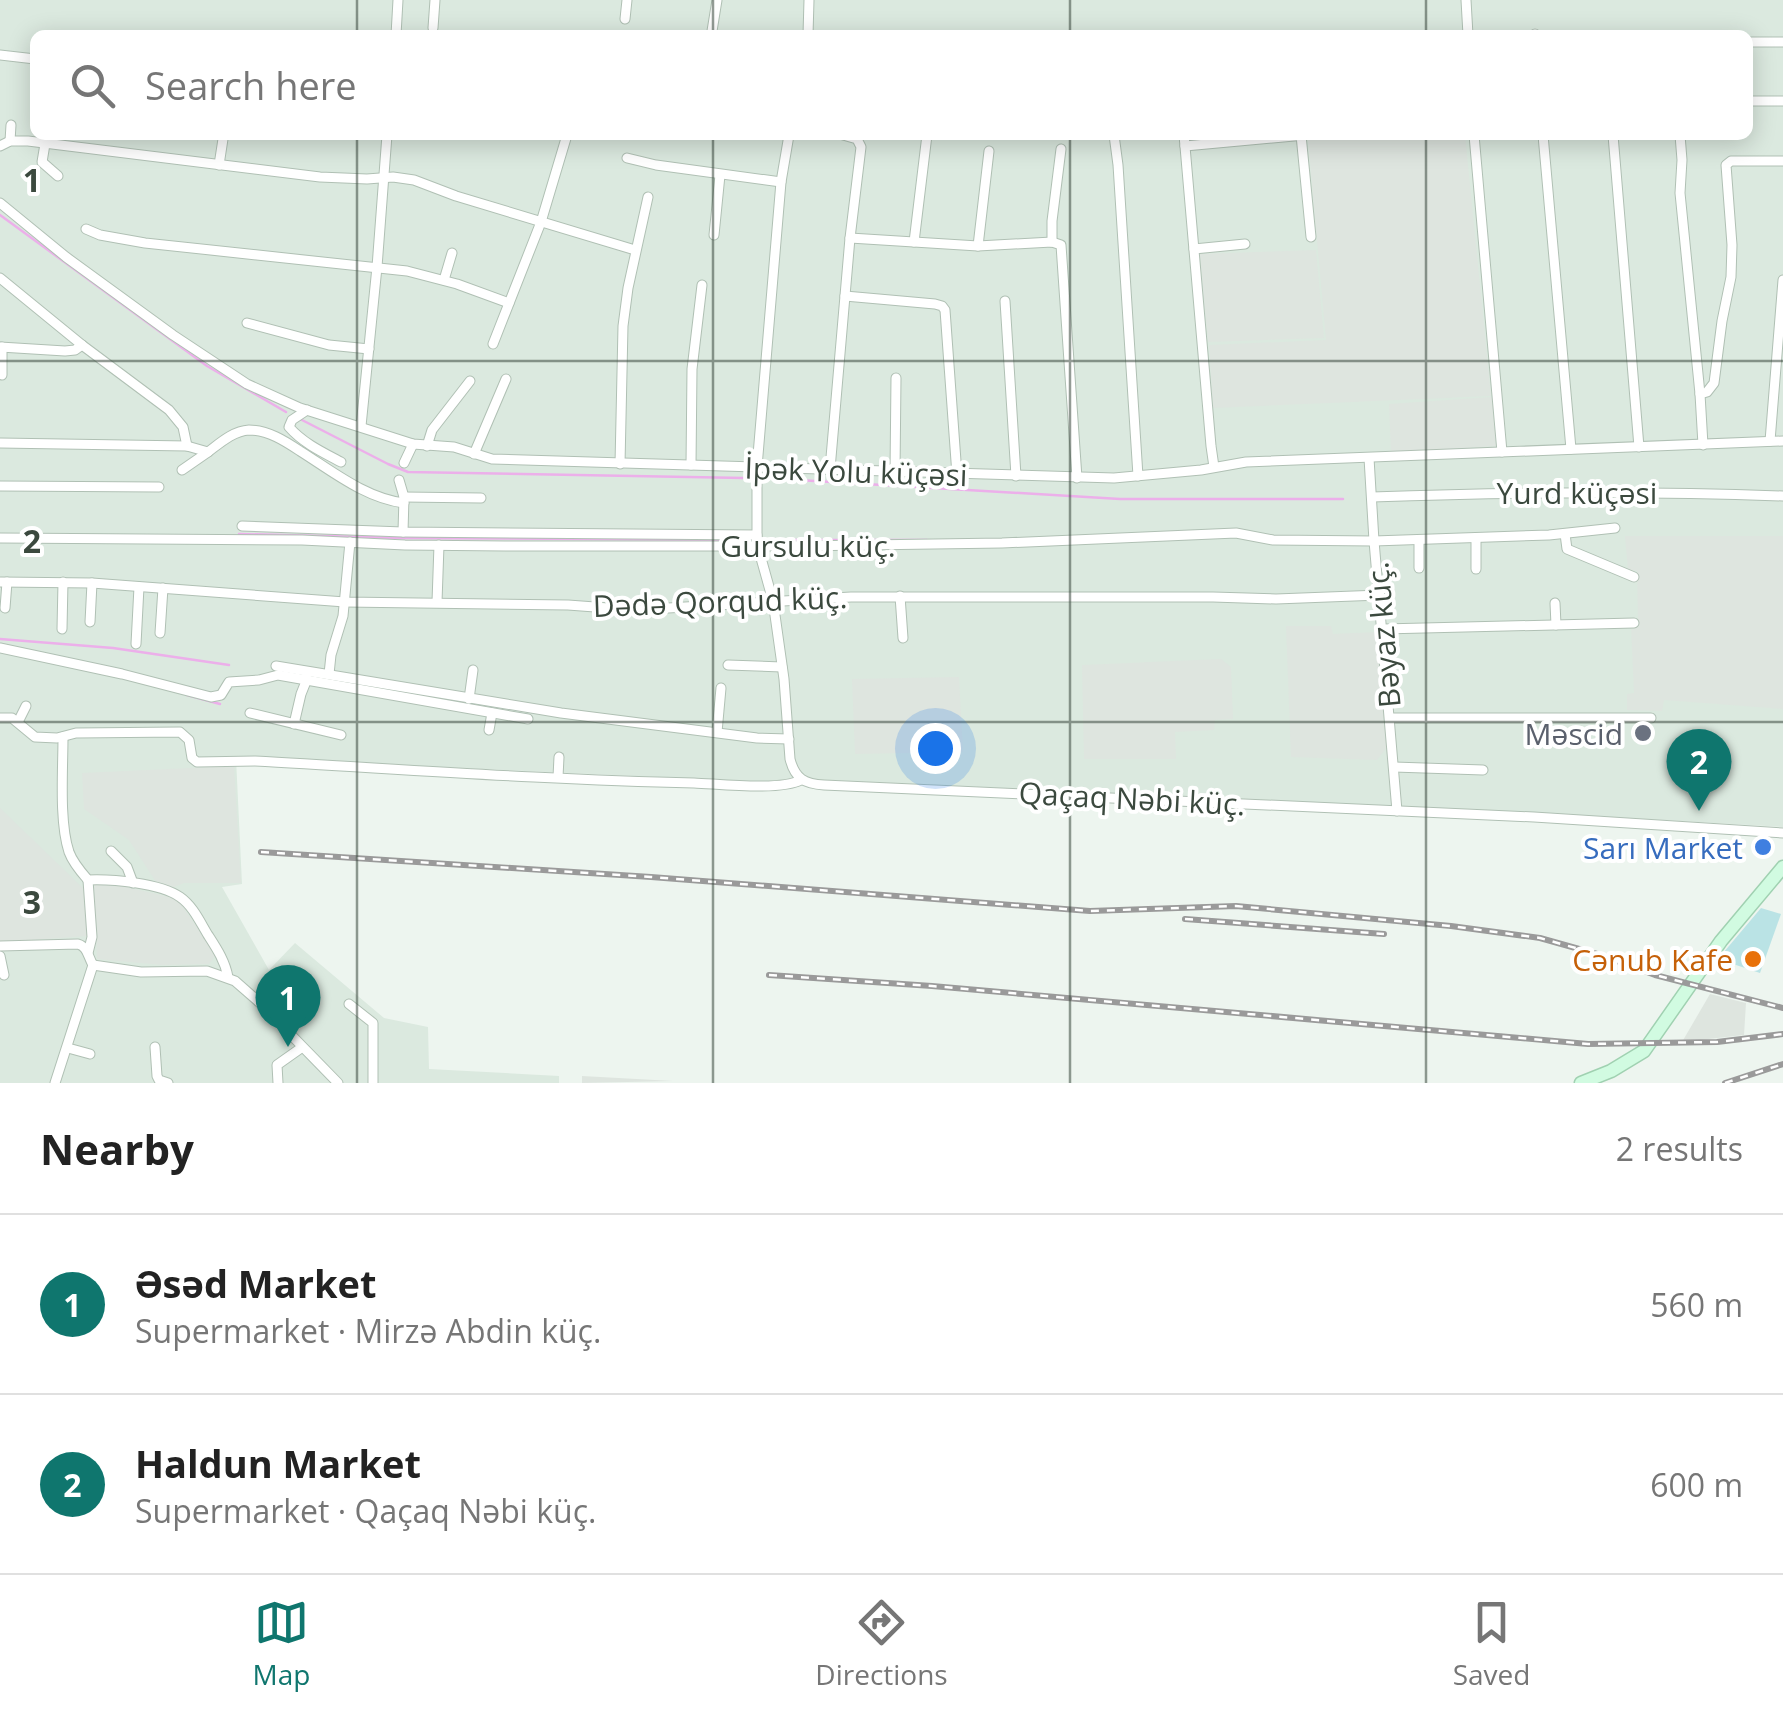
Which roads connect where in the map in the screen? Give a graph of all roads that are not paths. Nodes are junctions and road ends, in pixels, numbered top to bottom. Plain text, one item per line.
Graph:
1 (398, 0) edge
2 (435, 0) edge
3 (627, 0) edge
4 (717, 0) edge
5 (810, 0) edge
6 (1466, 0) edge
7 (625, 19) dead end
8 (432, 28) dead end
9 (396, 30) edge
10 (712, 30) edge
11 (808, 30) edge
12 (1468, 30) edge
13 (1753, 42) edge
14 (1783, 42) edge
15 (0, 55) edge
16 (30, 58) edge
17 (1753, 101) edge
18 (1783, 101) edge
19 (12, 125) dead end
20 (223, 140) edge
21 (387, 140) edge
22 (566, 140) edge
23 (788, 140) edge
24 (858, 140) edge
25 (925, 140) edge
26 (1115, 140) edge
27 (1185, 140) edge
28 (1303, 140) edge
29 (1474, 140) edge
30 (1544, 140) edge
31 (1614, 140) edge
32 (1680, 140) edge
33 (5, 144) edge
34 (44, 144) junction
35 (1060, 149) dead end
36 (989, 152) dead end
37 (627, 158) dead end
38 (1783, 161) edge
39 (219, 165) junction
40 (720, 174) junction
41 (58, 176) dead end
42 (384, 177) junction
43 (781, 182) junction
44 (648, 197) dead end
45 (0, 203) edge
46 (541, 222) junction
47 (86, 229) dead end
48 (714, 235) dead end
49 (1311, 237) dead end
50 (850, 238) junction
51 (914, 242) junction
52 (1052, 242) junction
53 (1244, 244) dead end
54 (978, 246) junction
55 (1194, 248) junction
56 (635, 250) junction
57 (452, 253) dead end
58 (378, 267) junction
59 (0, 278) edge
60 (444, 280) junction
61 (1783, 280) edge
62 (702, 285) dead end
63 (846, 296) junction
64 (1005, 301) dead end
65 (510, 303) junction
66 (247, 323) dead end
67 (493, 344) dead end
68 (82, 346) junction
69 (1, 347) edge
70 (369, 348) junction
71 (2, 375) edge
72 (896, 378) dead end
73 (506, 379) dead end
74 (470, 382) dead end
75 (1700, 394) junction
76 (307, 410) junction
77 (360, 426) junction
78 (1770, 441) junction
79 (1783, 441) edge
80 (0, 442) edge
81 (413, 444) junction
82 (1703, 445) junction
83 (187, 446) junction
84 (427, 446) junction
85 (1639, 447) junction
86 (1570, 449) junction
87 (208, 452) junction
88 (1502, 452) junction
89 (474, 454) junction
90 (1369, 458) junction
91 (341, 462) dead end
92 (404, 463) dead end
93 (620, 464) junction
94 (691, 464) junction
95 (758, 467) junction
96 (830, 468) junction
97 (1214, 468) junction
98 (182, 470) dead end
99 (895, 472) junction
100 (957, 475) junction
101 (1016, 476) junction
102 (1138, 476) junction
103 (1077, 478) junction
104 (399, 480) dead end
105 (0, 486) edge
106 (158, 487) dead end
107 (1783, 496) edge
108 (1372, 497) junction
109 (481, 498) dead end
110 (404, 500) junction
111 (242, 526) dead end
112 (1615, 528) dead end
113 (403, 532) junction
114 (1564, 534) junction
115 (0, 538) edge
116 (1476, 539) junction
117 (758, 540) junction
118 (1419, 540) junction
119 (1374, 541) junction
120 (350, 542) junction
121 (439, 545) junction
122 (1419, 568) dead end
123 (1476, 570) dead end
124 (1634, 577) dead end
125 (3, 582) edge
126 (63, 582) junction
127 (92, 582) junction
128 (139, 587) junction
129 (163, 588) junction
130 (1380, 595) junction
131 (900, 596) junction
132 (772, 600) junction
133 (345, 602) junction
134 (437, 602) junction
135 (1556, 603) dead end
136 (4, 608) dead end
137 (90, 622) dead end
138 (1634, 623) dead end
139 (1556, 625) junction
140 (62, 628) dead end
141 (1383, 629) junction
142 (160, 633) dead end
143 (903, 638) dead end
144 (136, 644) dead end
145 (0, 648) edge
146 (276, 666) dead end
147 (728, 666) dead end
148 (782, 667) junction
149 (474, 670) dead end
150 (329, 674) junction
151 (309, 676) junction
152 (721, 688) dead end
153 (469, 698) junction
154 (26, 706) dead end
155 (250, 713) dead end
156 (492, 713) junction
157 (0, 718) edge
158 (1390, 718) junction
159 (1651, 718) dead end
160 (528, 719) dead end
161 (18, 722) junction
162 (294, 724) junction
163 (489, 730) dead end
164 (718, 732) junction
165 (341, 735) dead end
166 (62, 737) junction
167 (789, 739) junction
168 (559, 757) dead end
169 (1394, 767) junction
170 (1483, 770) dead end
171 (558, 777) junction
172 (801, 780) junction
173 (1397, 811) junction
174 (1783, 833) edge
175 (112, 851) dead end
176 (1783, 867) edge
177 (88, 880) junction
178 (133, 883) junction
179 (0, 946) edge
180 (88, 953) junction
181 (0, 956) edge
182 (93, 965) junction
183 (4, 975) dead end
184 (228, 978) junction
185 (274, 990) dead end
186 (259, 1002) junction
187 (349, 1004) dead end
188 (155, 1047) dead end
189 (68, 1048) junction
190 (301, 1048) junction
191 (90, 1054) dead end
192 (55, 1083) edge
193 (168, 1083) edge
194 (278, 1083) edge
195 (338, 1083) edge
196 (373, 1083) edge
197 (1581, 1083) edge

1 - 9 street
2 - 8 street
3 - 7 street
4 - 10 street
5 - 11 street
6 - 12 street
13 - 14 street
15 - 16 street
17 - 18 street
19 - 33 street
20 - 39 street
21 - 42 street
22 - 46 street
23 - 43 street
24 - 50 street
25 - 51 street
26 - 102 street
27 - 55 street
28 - 49 street
29 - 88 street
30 - 86 street
31 - 85 street
32 - 75 street
33 - 34 street
34 - 39 street
34 - 41 street
35 - 52 street
36 - 54 street
37 - 40 street
38 - 75 street
39 - 42 street
40 - 43 street
40 - 48 street
42 - 46 street
42 - 58 street
43 - 95 street
44 - 56 street
45 - 76 street, İpək Yolu küçəsi
46 - 56 street
46 - 65 street
47 - 58 street
50 - 51 street
50 - 63 street
51 - 54 street
52 - 54 street
52 - 103 street
53 - 55 street
55 - 97 street
56 - 93 street
57 - 60 street
58 - 60 street
58 - 70 street
59 - 68 street
60 - 65 street
61 - 78 street
62 - 94 street
63 - 96 street
63 - 100 street
64 - 101 street
65 - 67 street
66 - 70 street
68 - 69 street
68 - 83 street
69 - 71 street
70 - 77 street
72 - 99 street
73 - 89 street
74 - 84 street
75 - 82 street
76 - 77 street, İpək Yolu küçəsi
76 - 91 street
77 - 81 street, İpək Yolu küçəsi
78 - 79 street, İpək Yolu küçəsi
78 - 82 street, İpək Yolu küçəsi
80 - 83 street
81 - 84 street, İpək Yolu küçəsi
81 - 92 street
82 - 85 street, İpək Yolu küçəsi
83 - 87 street
84 - 89 street, İpək Yolu küçəsi
85 - 86 street, İpək Yolu küçəsi
86 - 88 street, İpək Yolu küçəsi
87 - 98 street
87 - 110 street
88 - 90 street, İpək Yolu küçəsi
89 - 93 street, İpək Yolu küçəsi
90 - 97 street, İpək Yolu küçəsi
90 - 108 street, Bəyaz küç.
93 - 94 street, İpək Yolu küçəsi
94 - 95 street, İpək Yolu küçəsi
95 - 96 street, İpək Yolu küçəsi
95 - 117 street
96 - 99 street, İpək Yolu küçəsi
97 - 102 street, İpək Yolu küçəsi
99 - 100 street, İpək Yolu küçəsi
100 - 101 street, İpək Yolu küçəsi
101 - 103 street, İpək Yolu küçəsi
102 - 103 street, İpək Yolu küçəsi
104 - 110 street
105 - 106 street
107 - 108 street, Yurd küçəsi
108 - 119 street, Bəyaz küç.
109 - 110 street
110 - 113 street
111 - 113 street
112 - 114 street, Gursulu küç.
113 - 117 street
114 - 116 street, Gursulu küç.
114 - 124 street
115 - 120 street, Gursulu küç.
116 - 118 street, Gursulu küç.
116 - 123 street
117 - 119 street, Gursulu küç.
117 - 121 street, Gursulu küç.
117 - 132 street
118 - 119 street, Gursulu küç.
118 - 122 street
119 - 130 street, Bəyaz küç.
120 - 121 street, Gursulu küç.
120 - 133 street
121 - 134 street
125 - 126 street, Dədə Qorqud küç.
125 - 136 street
126 - 127 street, Dədə Qorqud küç.
126 - 140 street
127 - 128 street, Dədə Qorqud küç.
127 - 137 street
128 - 129 street, Dədə Qorqud küç.
128 - 144 street
129 - 133 street, Dədə Qorqud küç.
129 - 142 street
130 - 131 street, Dədə Qorqud küç.
130 - 141 street, Bəyaz küç.
131 - 132 street, Dədə Qorqud küç.
131 - 143 street
132 - 134 street, Dədə Qorqud küç.
132 - 148 street
133 - 134 street, Dədə Qorqud küç.
133 - 150 street
135 - 139 street
138 - 139 street
139 - 141 street
141 - 158 street, Bəyaz küç.
145 - 151 street
146 - 151 street
147 - 148 street
148 - 167 street
149 - 153 street
150 - 151 street
150 - 153 street
151 - 156 street
151 - 162 street
152 - 164 street
153 - 164 street
154 - 161 street
155 - 162 street
156 - 160 street
156 - 163 street
157 - 161 street
158 - 159 street
158 - 169 street, Bəyaz küç.
161 - 166 street
162 - 165 street
164 - 167 street
166 - 171 street, Qaçaq Nəbi küç.
166 - 177 street
167 - 172 street
168 - 171 street
169 - 170 street
169 - 173 street, Bəyaz küç.
171 - 172 street, Qaçaq Nəbi küç.
172 - 173 street, Qaçaq Nəbi küç.
173 - 174 street, Qaçaq Nəbi küç.
175 - 178 street
176 - 197 main road
177 - 178 street
177 - 180 street
178 - 184 street
179 - 180 street
180 - 182 street
181 - 183 street
182 - 184 street
182 - 189 street
184 - 186 street
185 - 186 street
186 - 190 street
187 - 196 street
188 - 193 street
189 - 191 street
189 - 192 street
190 - 194 street
190 - 195 street

